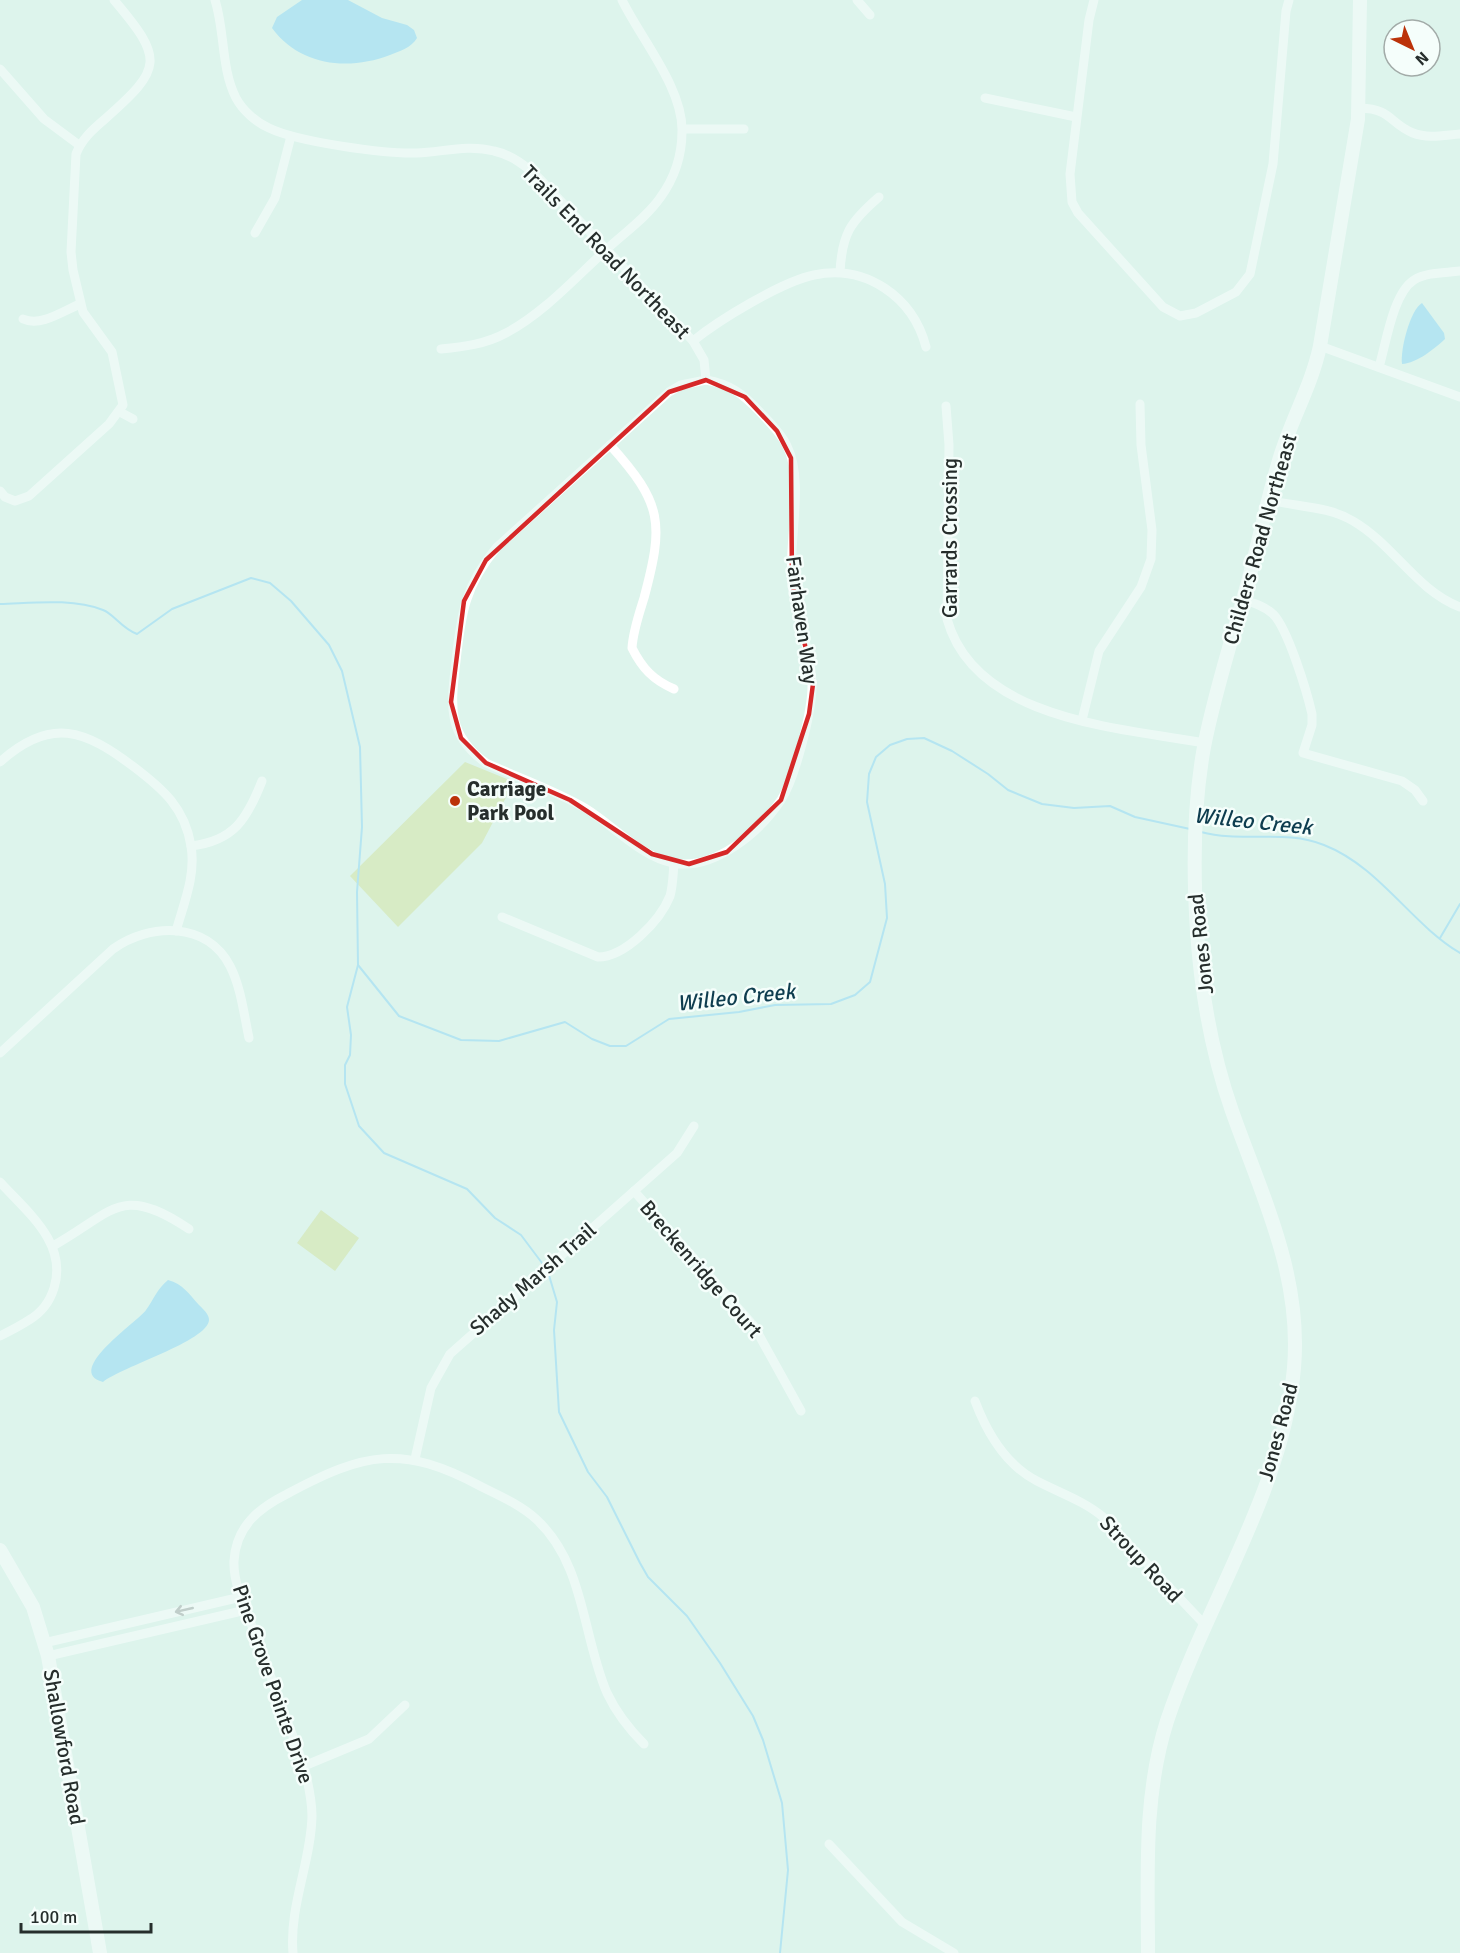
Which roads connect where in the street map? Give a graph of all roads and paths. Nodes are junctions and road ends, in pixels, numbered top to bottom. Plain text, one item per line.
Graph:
1 (114, 0) edge
2 (215, 0) edge
3 (622, 0) edge
4 (857, 0) edge
5 (1094, 0) edge
6 (1289, 0) edge
7 (1360, 0) edge
8 (870, 15) dead end
9 (1, 74) edge
10 (985, 98) dead end
11 (1360, 108) junction
12 (1076, 117) junction
13 (682, 129) junction
14 (744, 129) dead end
15 (1460, 134) edge
16 (291, 136) junction
17 (79, 145) junction
18 (879, 197) dead end
19 (255, 233) dead end
20 (606, 249) junction
21 (1460, 271) edge
22 (840, 273) junction
23 (80, 304) junction
24 (22, 319) dead end
25 (693, 341) junction
26 (1320, 346) junction
27 (927, 347) dead end
28 (441, 349) dead end
29 (1379, 367) junction
30 (706, 380) junction
31 (1460, 397) edge
32 (1140, 404) dead end
33 (945, 406) dead end
34 (120, 412) junction
35 (133, 420) dead end
36 (610, 445) junction
37 (0, 491) edge
38 (1269, 500) junction
39 (15, 501) junction
40 (15, 512) dead end
41 (1243, 600) junction
42 (1460, 607) edge
43 (674, 689) dead end
44 (1083, 720) junction
45 (1205, 742) junction
46 (0, 762) edge
47 (262, 782) dead end
48 (1423, 801) dead end
49 (1196, 832) joint
50 (191, 846) junction
51 (674, 864) junction
52 (502, 917) dead end
53 (176, 931) junction
54 (249, 1038) dead end
55 (0, 1053) edge
56 (694, 1126) dead end
57 (0, 1182) edge
58 (634, 1191) junction
59 (189, 1229) dead end
60 (53, 1246) junction
61 (0, 1336) edge
62 (975, 1401) dead end
63 (801, 1411) dead end
64 (415, 1460) junction
65 (0, 1550) edge
66 (242, 1597) junction
67 (246, 1610) junction
68 (1205, 1625) junction
69 (46, 1650) junction
70 (405, 1706) dead end
71 (644, 1744) dead end
72 (304, 1766) junction
73 (829, 1844) dead end
74 (100, 1953) edge
75 (293, 1953) edge
76 (954, 1953) edge
77 (1148, 1953) edge

1 - 17 street
2 - 16 street, Trails End Road Northeast
3 - 13 street
4 - 8 street
5 - 12 street
6 - 12 street
7 - 11 street, Childers Road Northeast
9 - 17 street
10 - 12 street
11 - 15 street
11 - 26 street, Childers Road Northeast
13 - 14 street
13 - 20 street
16 - 19 street
16 - 20 street, Trails End Road Northeast
17 - 23 street
18 - 22 street
20 - 25 street, Trails End Road Northeast
20 - 28 street
21 - 29 street
22 - 25 street
22 - 27 street
23 - 24 street
23 - 34 street
25 - 30 street, Trails End Road Northeast
26 - 29 street
26 - 38 street, Childers Road Northeast
29 - 31 street
30 - 36 street
30 - 51 street, Fairhaven Way
32 - 44 street
33 - 44 street, Garrards Crossing
34 - 35 street
34 - 39 street
36 - 43 street
36 - 51 street
37 - 39 street
38 - 41 street, Childers Road Northeast
38 - 42 street
39 - 40 street
41 - 45 street, Childers Road Northeast
41 - 48 street
44 - 45 street, Garrards Crossing
45 - 49 street, Childers Road Northeast
46 - 50 street
47 - 50 street
49 - 68 street, Jones Road
50 - 53 street
51 - 52 street
53 - 54 street
53 - 55 street
56 - 58 street, Shady Marsh Trail
57 - 60 street
58 - 63 street, Breckenridge Court
58 - 64 street, Shady Marsh Trail
59 - 60 street
60 - 61 street
62 - 68 street, Stroup Road
64 - 66 street, Pine Grove Pointe Drive
64 - 71 street, Pine Grove Pointe Drive
65 - 69 street, Shallowford Road
66 - 67 street, Pine Grove Pointe Drive
66 -> 69 street
67 - 69 street
67 - 72 street, Pine Grove Pointe Drive
68 - 77 street, Jones Road
69 - 74 street, Shallowford Road
70 - 72 street
72 - 75 street, Pine Grove Pointe Drive
73 - 76 street

